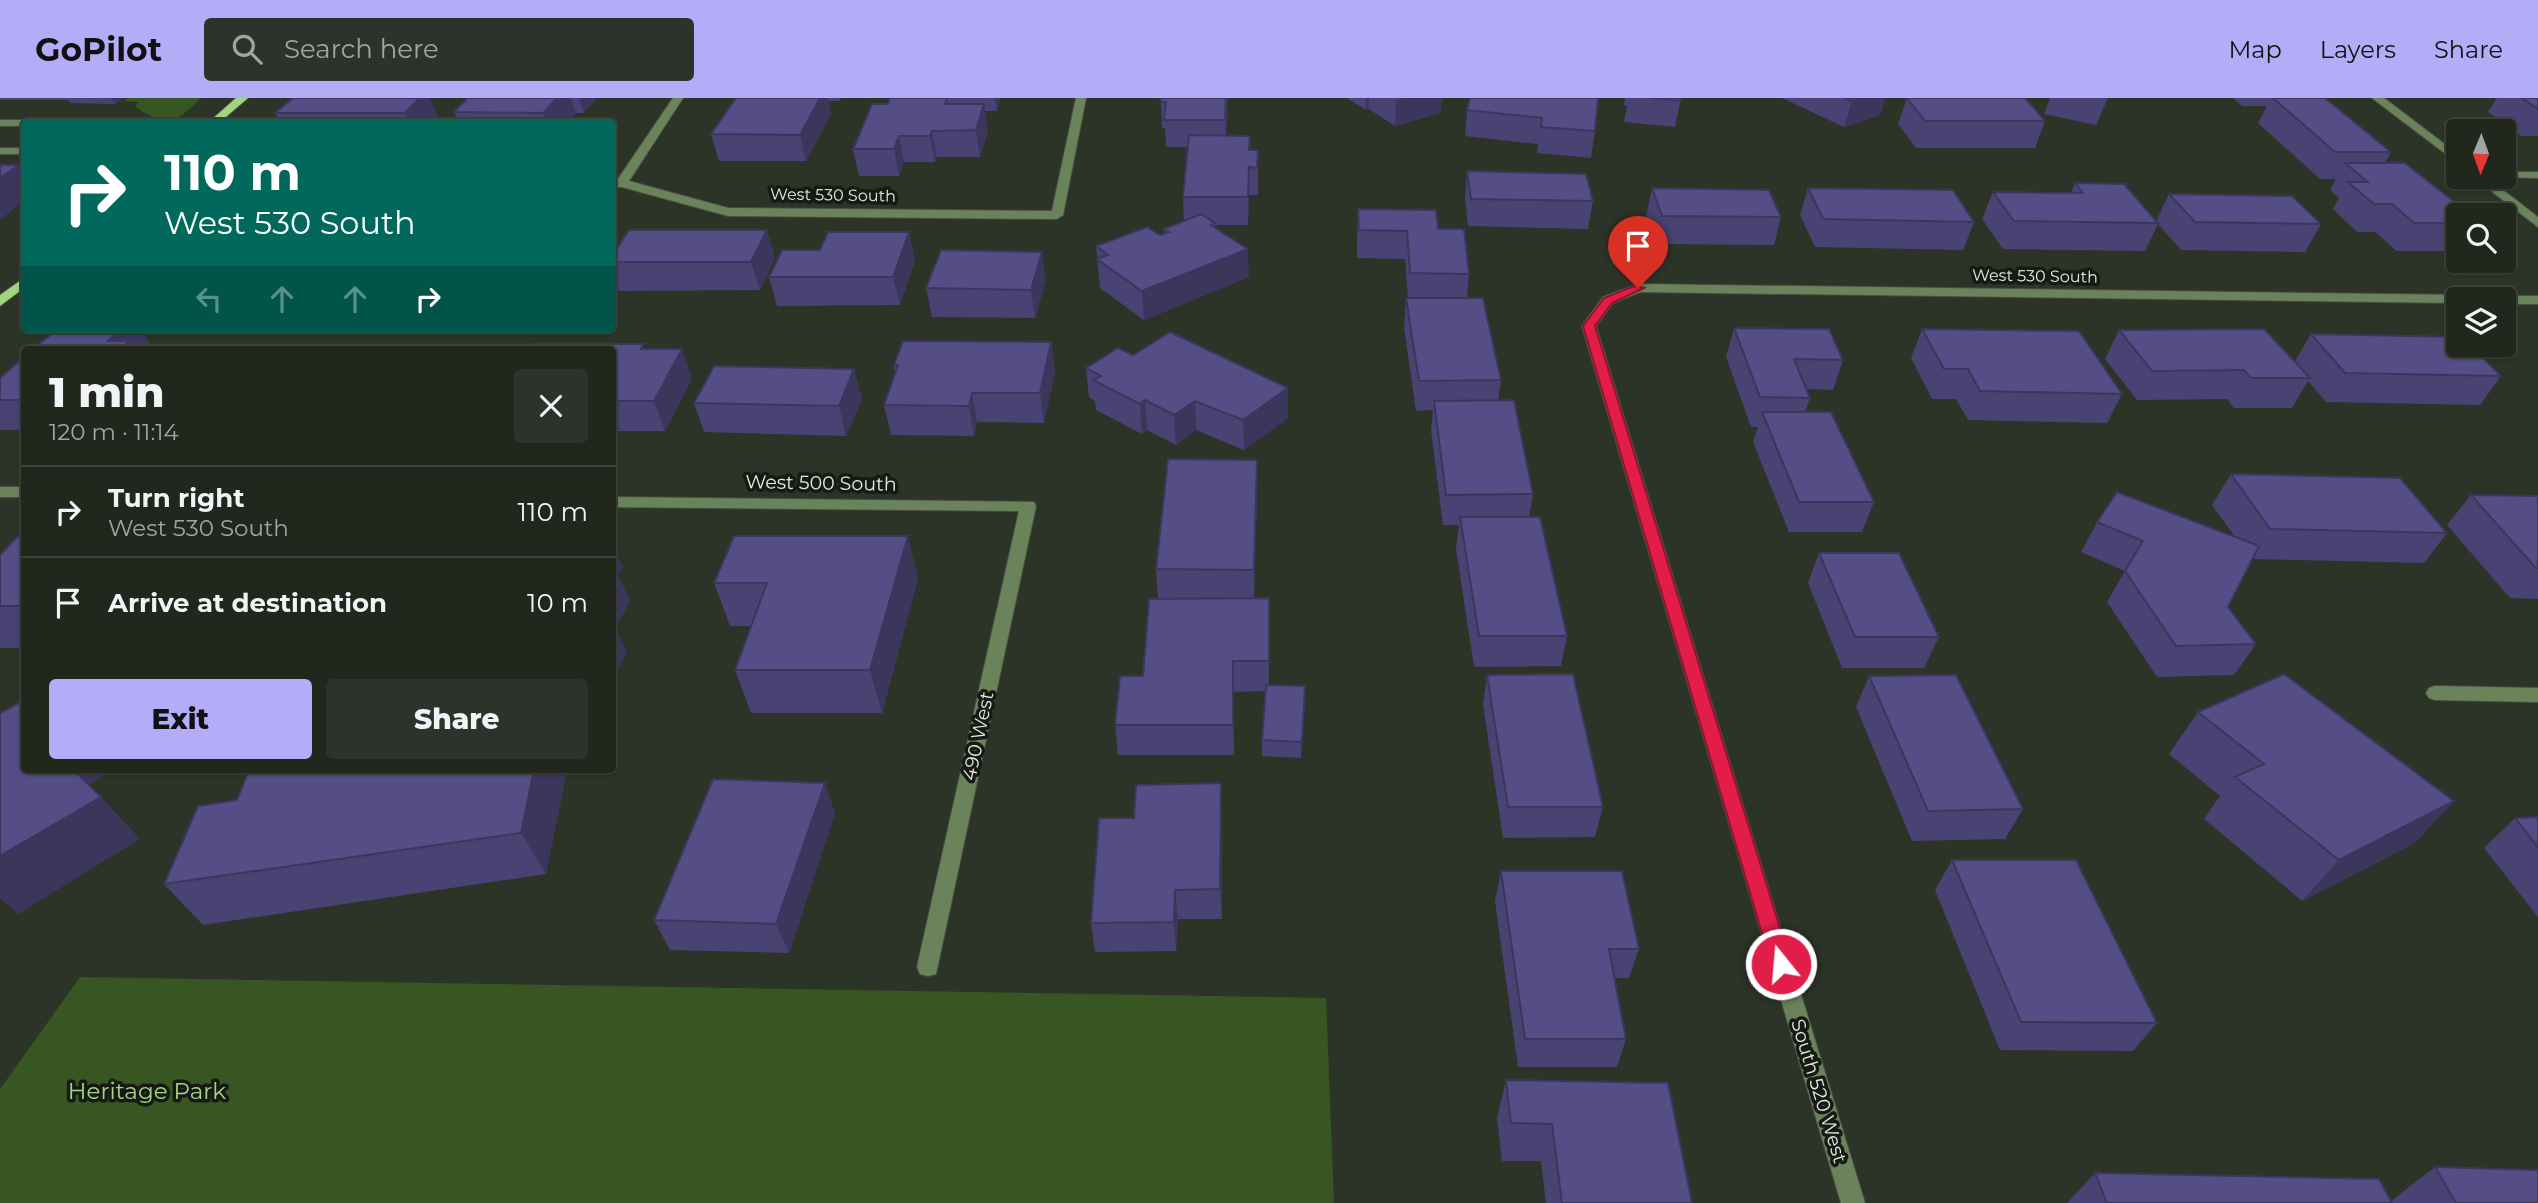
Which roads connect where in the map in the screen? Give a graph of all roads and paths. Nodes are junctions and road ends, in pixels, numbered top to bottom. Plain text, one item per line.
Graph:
1 (243, 98) edge
2 (678, 98) edge
3 (1081, 98) edge
4 (2377, 98) edge
5 (218, 119) edge
6 (0, 123) edge
7 (21, 124) edge
8 (0, 151) edge
9 (21, 151) edge
10 (2446, 151) edge
11 (2516, 175) edge
12 (2538, 176) edge
13 (617, 183) edge
14 (2494, 189) edge
15 (2538, 223) edge
16 (21, 284) edge
17 (2446, 299) edge
18 (1608, 300) joint
19 (2516, 300) edge
20 (2538, 300) edge
21 (0, 302) edge
22 (0, 492) edge
23 (21, 492) edge
24 (616, 502) edge
25 (1028, 506) joint
26 (2435, 693) dead end
27 (2538, 695) edge
28 (928, 967) dead end
29 (1853, 1203) edge

1 - 5 main road
2 - 13 street
3 - 13 street, West 530 South
4 - 10 street
6 - 7 street
8 - 9 street
11 - 12 street
14 - 15 street
16 - 21 main road
17 - 18 street, West 530 South
18 - 29 street, South 520 West
19 - 20 street
22 - 23 street
24 - 25 street, West 500 South
25 - 28 street, 490 West
26 - 27 street

